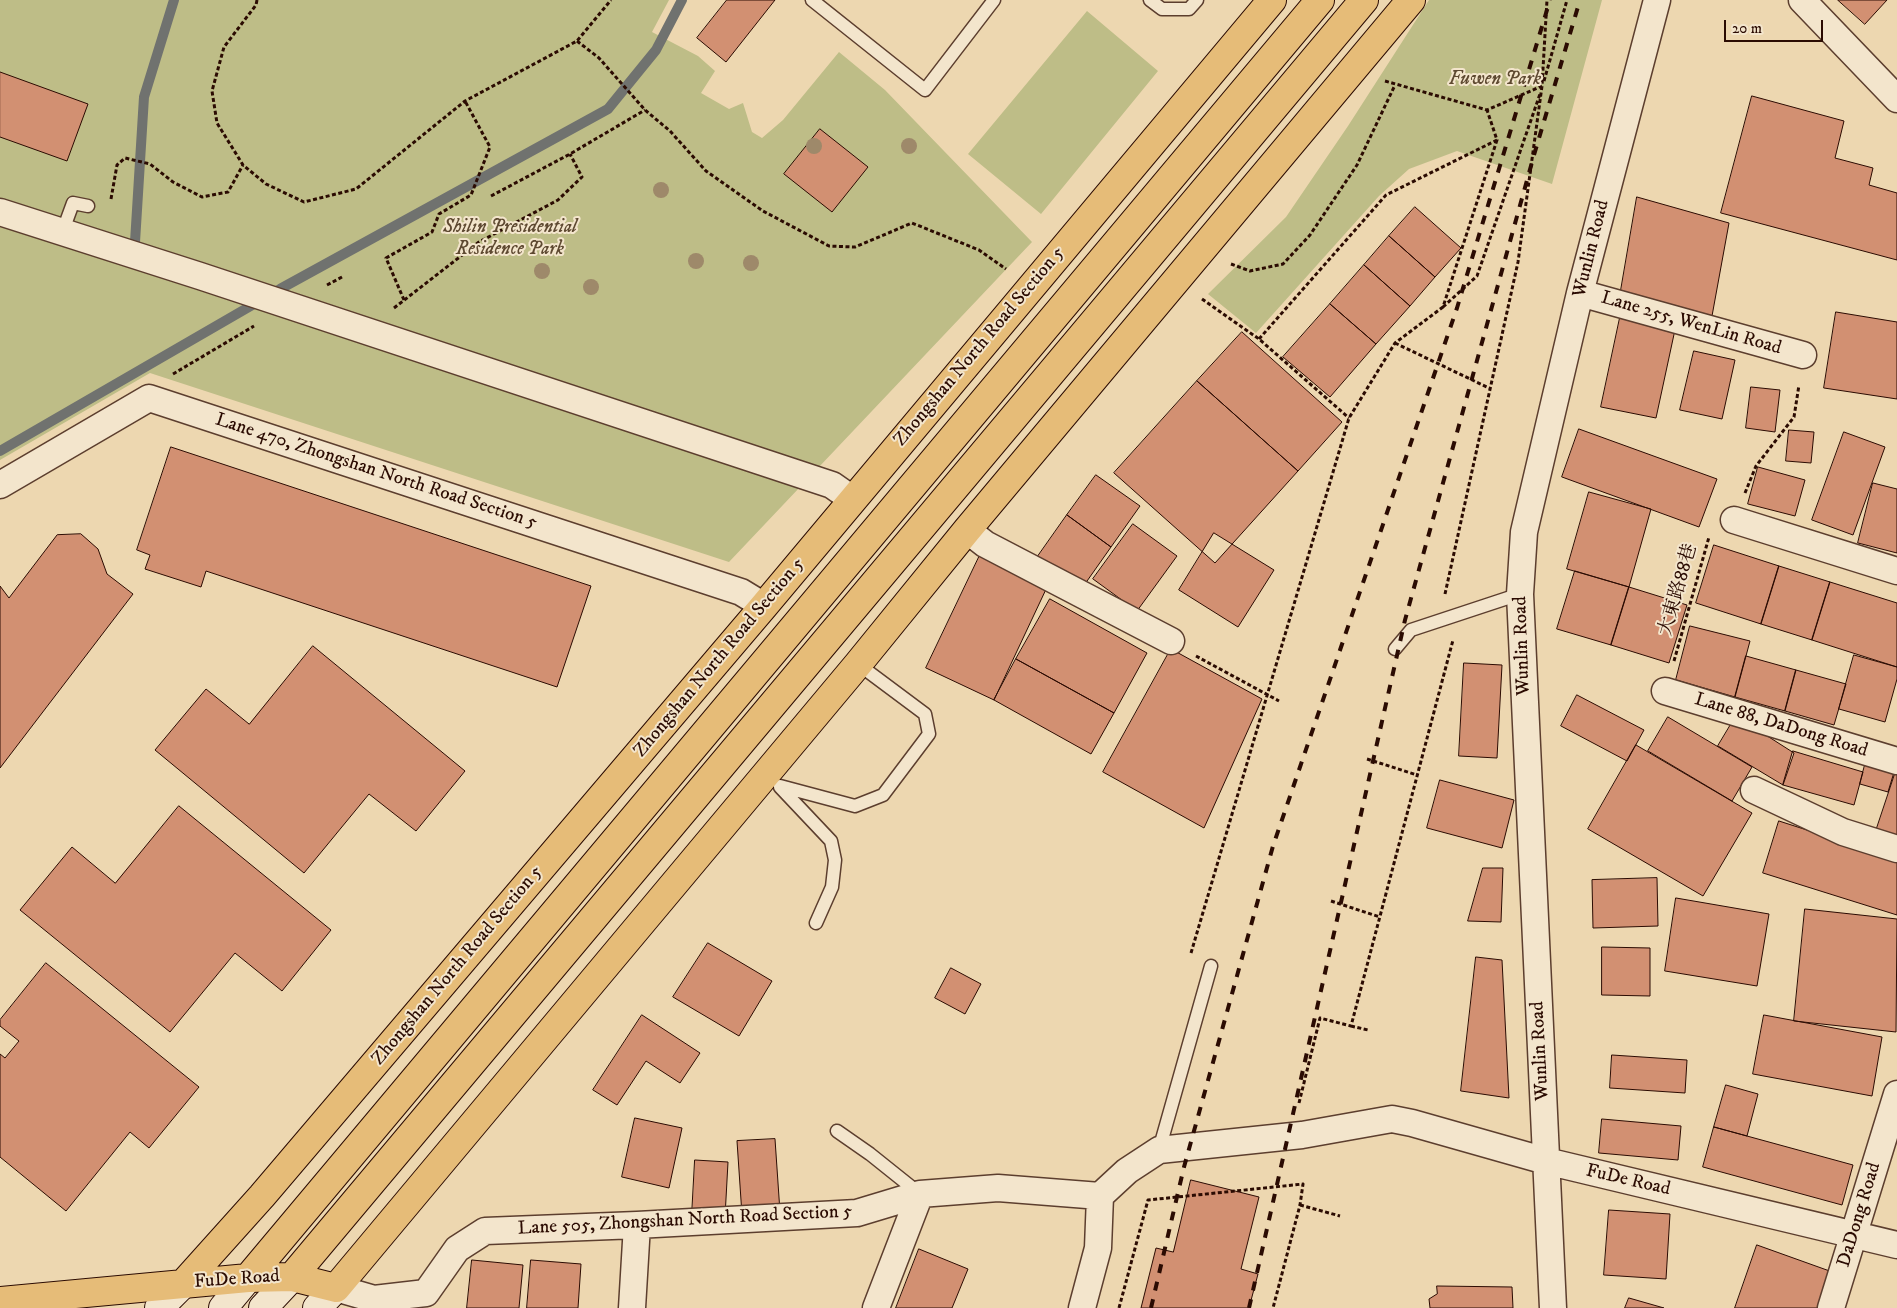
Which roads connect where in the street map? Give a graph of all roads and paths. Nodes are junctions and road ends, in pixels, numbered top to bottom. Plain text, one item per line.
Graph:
1 (257, 0) edge
2 (611, 0) edge
3 (812, 0) edge
4 (994, 0) edge
5 (1150, 0) edge
6 (1196, 0) edge
7 (1272, 0) edge
8 (1320, 0) edge
9 (1364, 0) edge
10 (1411, 0) edge
11 (1547, 0) edge
12 (1568, 0) edge
13 (1657, 0) edge
14 (1802, 0) edge
15 (577, 41) junction
16 (1380, 79) dead end
17 (1395, 85) junction
18 (1542, 86) junction
19 (1897, 99) edge
20 (465, 101) junction
21 (645, 110) junction
22 (1487, 110) junction
23 (1497, 140) junction
24 (570, 154) junction
25 (243, 166) junction
26 (491, 196) dead end
27 (88, 206) joint
28 (0, 212) edge
29 (62, 233) junction
30 (1227, 262) dead end
31 (1008, 271) dead end
32 (324, 287) dead end
33 (332, 290) dead end
34 (1580, 293) junction
35 (1198, 296) dead end
36 (404, 300) junction
37 (289, 305) junction
38 (1443, 307) junction
39 (390, 310) dead end
40 (1259, 339) junction
41 (1396, 343) junction
42 (1803, 355) joint
43 (1491, 390) junction
44 (149, 398) junction
45 (1348, 418) junction
46 (0, 485) edge
47 (852, 499) junction
48 (1734, 520) junction
49 (967, 530) junction
50 (1897, 571) edge
51 (1520, 594) junction
52 (764, 606) junction
53 (1440, 620) junction
54 (1171, 641) joint
55 (1395, 648) dead end
56 (858, 664) junction
57 (1665, 691) joint
58 (1267, 695) junction
59 (1279, 701) dead end
60 (762, 717) junction
61 (792, 743) junction
62 (1367, 759) dead end
63 (1897, 761) edge
64 (1417, 775) junction
65 (772, 781) junction
66 (1754, 790) dead end
67 (1897, 849) edge
68 (1331, 901) dead end
69 (1380, 916) junction
70 (816, 923) dead end
71 (1189, 962) dead end
72 (1211, 966) dead end
73 (455, 969) junction
74 (487, 994) junction
75 (505, 1022) junction
76 (1351, 1026) junction
77 (1368, 1030) dead end
78 (537, 1048) junction
79 (1897, 1094) edge
80 (1299, 1103) dead end
81 (837, 1131) dead end
82 (1159, 1150) junction
83 (1546, 1161) junction
84 (920, 1194) junction
85 (1100, 1196) junction
86 (1300, 1205) junction
87 (1340, 1216) dead end
88 (637, 1225) junction
89 (1854, 1234) junction
90 (1897, 1245) edge
91 (292, 1277) junction
92 (248, 1278) junction
93 (183, 1284) junction
94 (336, 1288) junction
95 (425, 1300) edge
96 (0, 1302) edge
97 (159, 1308) edge
98 (223, 1308) edge
99 (263, 1308) edge
100 (318, 1308) edge
101 (632, 1308) edge
102 (876, 1308) edge
103 (1082, 1308) edge
104 (1119, 1308) edge
105 (1273, 1308) edge
106 (1553, 1308) edge
107 (1831, 1308) edge

1 - 25 path
2 - 15 path
3 - 4 lane
5 - 6 lane
7 - 47 main road, Zhongshan North Road Section 5
8 - 74 main road, Zhongshan North Road Section 5
9 - 60 main road
10 - 49 main road
11 - 18 path
12 - 18 path
13 - 34 street, Wunlin Road
14 - 19 street
15 - 20 path
15 - 21 path
16 - 17 path
17 - 22 path
17 - 30 path
18 - 22 path
18 - 38 path
18 - 43 path
20 - 25 path
20 - 36 path
21 - 24 path
21 - 31 path
22 - 23 path
23 - 38 path
23 - 40 path
24 - 26 path
24 - 36 path
25 - 27 path
27 - 29 lane
28 - 29 street
29 - 37 street
32 - 33 path
34 - 42 street, Lane 255, WenLin Road
34 - 51 street, Wunlin Road
35 - 40 path
36 - 39 path
37 - 44 path
37 - 47 street
38 - 41 path
40 - 45 path
41 - 43 path
41 - 45 path
42 - 48 path
43 - 53 path
44 - 46 street
44 - 52 street, Lane 470, Zhongshan North Road Section 5
45 - 58 path
47 - 52 main road, Zhongshan North Road Section 5
48 - 50 street
48 - 57 path, 大東路88巷
49 - 54 street
49 - 56 main road
51 - 53 lane
51 - 83 street, Wunlin Road
52 - 73 main road, Zhongshan North Road Section 5
53 - 55 lane
53 - 64 path
54 - 58 path
56 - 61 main road
56 - 65 lane
57 - 63 street, Lane 88, DaDong Road
58 - 59 path
58 - 71 path
60 - 61 main road
60 - 75 main road
61 - 65 main road
62 - 64 path
64 - 69 path
65 - 70 lane
65 - 78 main road
66 - 67 street
68 - 69 path
69 - 76 path
72 - 82 lane
73 - 74 main road
73 - 93 main road, Zhongshan North Road Section 5
74 - 92 main road, Zhongshan North Road Section 5
75 - 78 main road
75 - 91 main road
76 - 77 path
76 - 80 path
78 - 94 main road
79 - 89 street, DaDong Road
81 - 84 lane
82 - 83 street, FuDe Road
82 - 85 street
83 - 89 street, FuDe Road
83 - 106 street, Wunlin Road
84 - 85 street, Lane 505, Zhongshan North Road Section 5
84 - 88 street, Lane 505, Zhongshan North Road Section 5
84 - 102 street
85 - 103 street
86 - 87 path
86 - 104 path
86 - 105 path
88 - 95 street, Lane 505, Zhongshan North Road Section 5
88 - 101 street
89 - 90 street, FuDe Road
89 - 107 street, DaDong Road
91 - 92 main road, FuDe Road
91 - 94 main road, Lane 505, Zhongshan North Road Section 5
91 - 99 main road
92 - 93 main road, FuDe Road
92 - 98 main road, Zhongshan North Road Section 5
93 - 96 main road, FuDe Road
93 - 97 main road, Zhongshan North Road Section 5
94 - 95 street, Lane 505, Zhongshan North Road Section 5
94 - 100 main road

